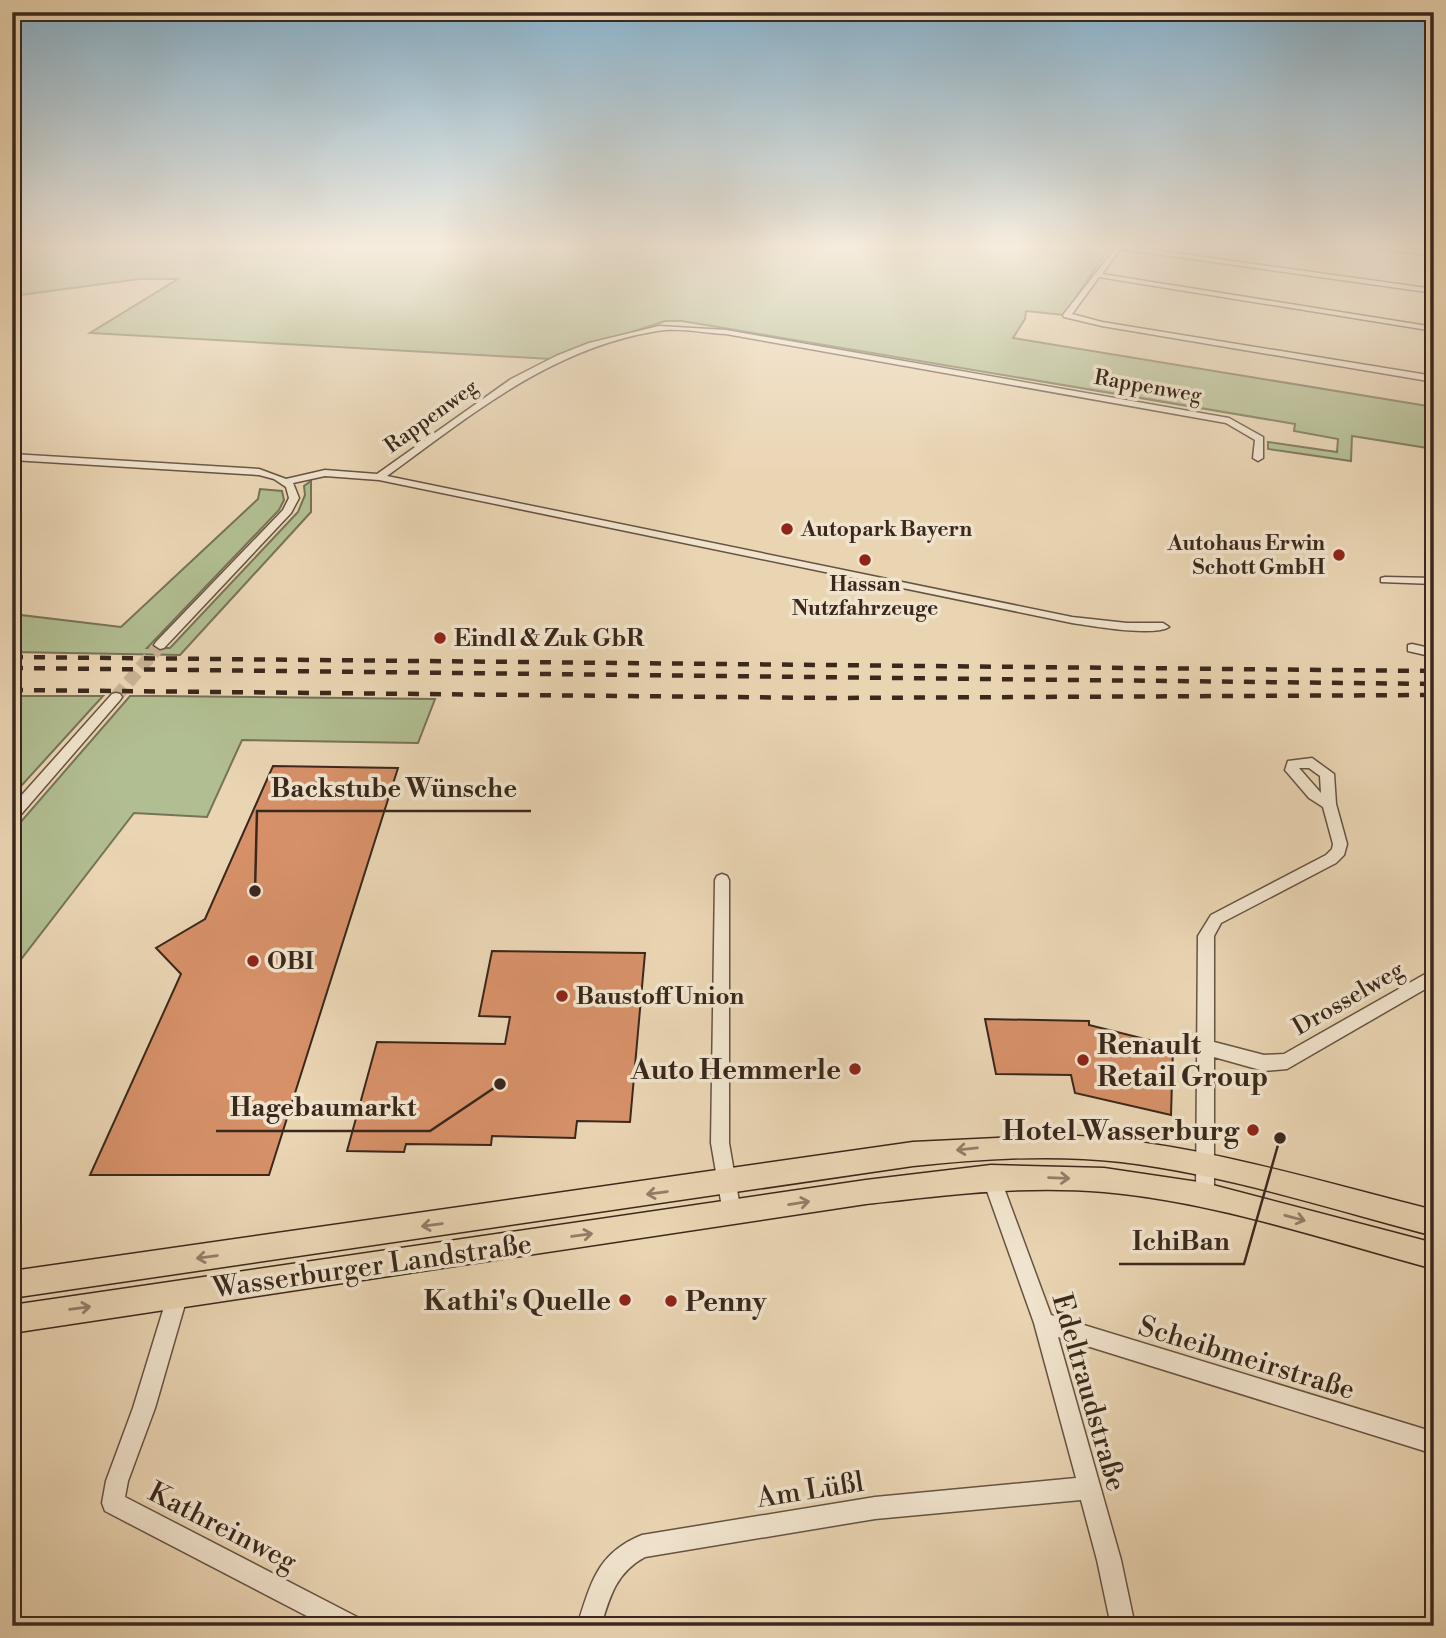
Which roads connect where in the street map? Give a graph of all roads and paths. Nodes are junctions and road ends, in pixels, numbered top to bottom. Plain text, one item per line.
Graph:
1 (1086, 320) edge
2 (1381, 320) edge
3 (1434, 329) edge
4 (1434, 379) edge
5 (12, 457) edge
6 (1258, 458) dead end
7 (379, 477) junction
8 (285, 482) junction
9 (1385, 580) dead end
10 (1434, 581) edge
11 (1163, 627) dead end
12 (160, 645) tunnel mouth
13 (1412, 648) dead end
14 (1434, 653) edge
15 (116, 697) tunnel mouth
16 (1329, 804) dead end
17 (12, 815) edge
18 (722, 880) dead end
19 (1434, 976) edge
20 (1205, 1047) junction
21 (1206, 1164) junction
22 (991, 1177) junction
23 (725, 1183) junction
24 (1205, 1195) junction
25 (732, 1213) junction
26 (1434, 1223) edge
27 (1434, 1256) edge
28 (12, 1285) edge
29 (178, 1294) junction
30 (12, 1318) edge
31 (1044, 1323) junction
32 (1434, 1443) edge
33 (1089, 1488) junction
34 (351, 1626) edge
35 (589, 1626) edge
36 (1123, 1626) edge

1 - 4 street
2 - 3 street
5 - 8 street
6 - 7 street, Rappenweg
7 - 8 street, Rappenweg
7 - 11 street, Rappenweg
8 - 12 street
9 - 10 street
13 - 14 street
15 - 17 street
16 - 20 street
18 - 23 street
19 - 20 street, Drosselweg
20 - 21 street
21 -> 23 main road, Wasserburger Landstraße
21 - 24 street
21 - 26 main road, Wasserburger Landstraße
22 -> 24 main road, Wasserburger Landstraße
25 -> 22 main road, Wasserburger Landstraße
22 - 31 street, Edeltraudstraße
23 - 25 street
23 -> 28 main road, Wasserburger Landstraße
24 -> 27 main road, Wasserburger Landstraße
29 -> 25 main road, Wasserburger Landstraße
30 -> 29 main road, Wasserburger Landstraße
29 - 34 street, Kathreinweg
31 - 32 street, Scheibmeirstraße
31 - 33 street, Edeltraudstraße
33 - 35 street, Am Lüßl
33 - 36 street, Edeltraudstraße

